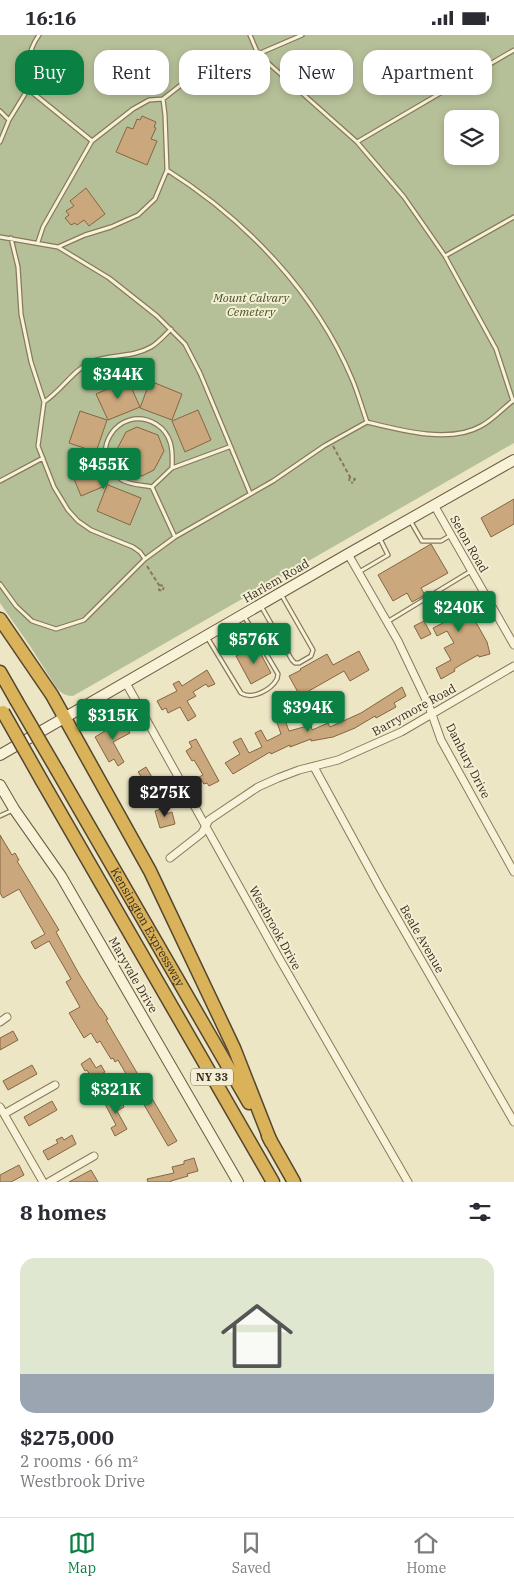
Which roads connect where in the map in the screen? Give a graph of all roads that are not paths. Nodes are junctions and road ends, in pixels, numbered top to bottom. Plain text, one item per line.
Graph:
1 (39, 35) edge
2 (250, 35) edge
3 (302, 35) edge
4 (32, 50) edge
5 (256, 50) edge
6 (267, 50) edge
7 (514, 50) edge
8 (270, 65) edge
9 (179, 86) edge
10 (24, 95) edge
11 (35, 95) edge
12 (163, 99) junction
13 (0, 111) edge
14 (9, 120) junction
15 (92, 141) junction
16 (0, 142) edge
17 (357, 142) junction
18 (167, 170) junction
19 (514, 217) edge
20 (0, 237) edge
21 (11, 238) junction
22 (38, 243) junction
23 (58, 247) junction
24 (445, 256) junction
25 (171, 329) junction
26 (514, 400) edge
27 (44, 402) junction
28 (367, 422) junction
29 (229, 447) junction
30 (43, 459) junction
31 (514, 460) edge
32 (172, 468) junction
33 (0, 481) edge
34 (152, 487) junction
35 (250, 493) junction
36 (434, 505) junction
37 (409, 519) junction
38 (451, 535) junction
39 (175, 537) junction
40 (378, 537) junction
41 (348, 554) junction
42 (144, 560) junction
43 (471, 570) junction
44 (358, 572) junction
45 (0, 584) edge
46 (281, 593) junction
47 (260, 605) junction
48 (243, 615) junction
49 (0, 619) edge
50 (387, 622) junction
51 (207, 636) junction
52 (514, 645) edge
53 (514, 665) edge
54 (0, 671) edge
55 (126, 683) junction
56 (1, 710) edge
57 (432, 714) junction
58 (65, 718) junction
59 (0, 755) edge
60 (314, 767) junction
61 (0, 785) edge
62 (14, 809) junction
63 (0, 817) edge
64 (206, 826) junction
65 (170, 857) dead end
66 (514, 871) edge
67 (7, 1017) dead end
68 (0, 1021) edge
69 (54, 1085) dead end
70 (2, 1111) edge
71 (514, 1122) edge
72 (271, 1142) junction
73 (94, 1156) dead end
74 (235, 1181) edge
75 (43, 1182) edge
76 (49, 1182) edge
77 (273, 1182) edge
78 (294, 1182) edge
79 (408, 1182) edge

1 - 4 lane
2 - 5 lane
3 - 6 lane
7 - 17 lane
8 - 17 lane
9 - 12 lane
10 - 14 lane
11 - 15 lane
12 - 15 lane
12 - 18 lane
13 - 14 lane
14 - 16 lane
15 - 22 lane
17 - 24 lane
18 - 23 lane
18 - 28 lane
19 - 24 lane
20 - 21 lane
21 - 22 lane
21 - 27 lane
22 - 23 lane
23 - 25 lane
24 - 26 lane
25 - 27 lane
25 - 29 lane
26 - 28 lane
27 - 30 lane
28 - 35 lane
29 - 32 lane
29 - 35 lane
30 - 33 lane
30 - 42 lane
31 - 36 main road, Harlem Road
32 - 34 lane
32 - 34 lane
34 - 39 lane
35 - 39 lane
36 - 37 main road, Harlem Road
36 - 38 street, Seton Road
37 - 38 lane
37 - 40 main road, Harlem Road
38 - 43 street, Seton Road
39 - 42 lane
40 - 41 main road, Harlem Road
40 - 44 lane
41 - 44 street, Danbury Drive
41 - 46 main road, Harlem Road
42 - 45 lane
43 - 50 lane
43 - 52 street, Seton Road
44 - 50 street, Danbury Drive
46 - 47 main road, Harlem Road
46 - 47 lane
47 - 48 main road, Harlem Road
48 - 51 main road, Harlem Road
48 - 51 lane
49 - 58 highway
50 - 57 street, Danbury Drive
51 - 55 main road, Harlem Road
53 - 57 street, Barrymore Road
54 - 72 highway, Kensington Expressway / NY 33, bridge
55 - 58 main road, Harlem Road
55 - 64 street, Westbrook Drive
56 - 77 highway, Kensington Expressway / NY 33, bridge
57 - 60 street, Barrymore Road
57 - 66 street, Danbury Drive
58 - 59 main road, Harlem Road
58 - 72 highway
60 - 64 street, Barrymore Road
60 - 71 street, Beale Avenue
61 - 62 main road, Maryvale Drive
62 - 63 lane
62 - 74 main road, Maryvale Drive
64 - 65 street, Barrymore Road
64 - 79 street, Westbrook Drive
67 - 68 street
69 - 70 street
70 - 75 street
72 - 78 highway, Kensington Expressway / NY 33
73 - 76 street

